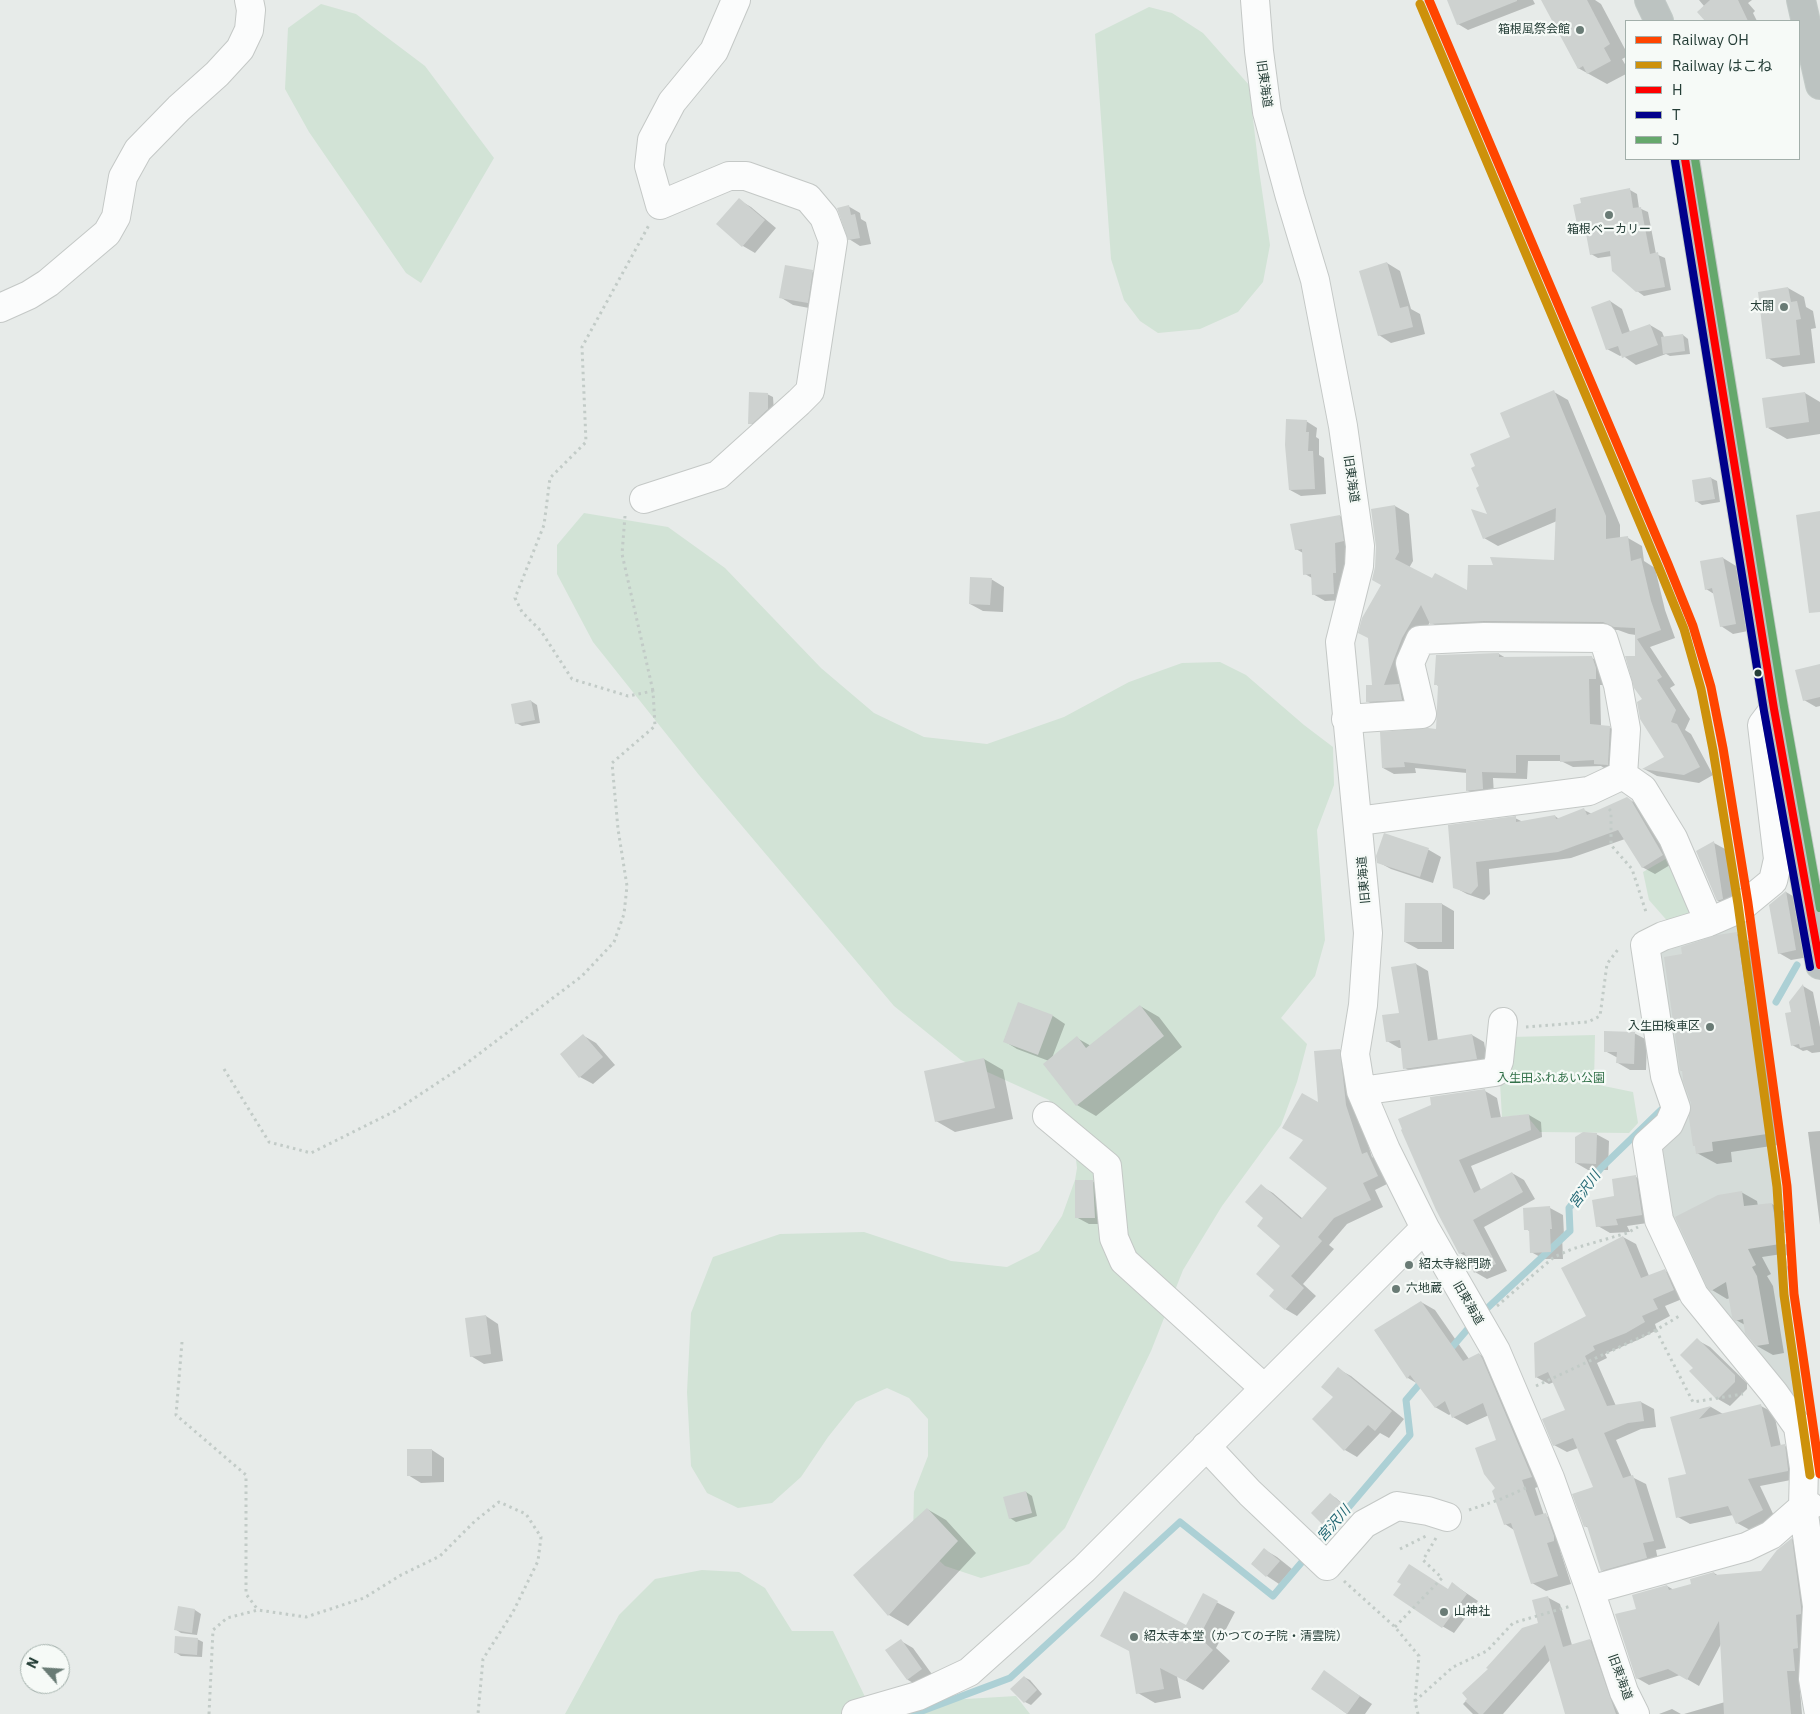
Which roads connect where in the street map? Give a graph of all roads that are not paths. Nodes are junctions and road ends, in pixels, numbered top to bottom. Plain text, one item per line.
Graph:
1 (249, 0) edge
2 (736, 0) edge
3 (1255, 0) edge
4 (1636, 0) edge
5 (1649, 0) edge
6 (1660, 0) edge
7 (1801, 0) edge
8 (1652, 20) edge
9 (1658, 20) edge
10 (1663, 20) edge
11 (1820, 85) edge
12 (1685, 160) edge
13 (0, 308) edge
14 (644, 498) road end
15 (1774, 709) junction
16 (1346, 719) junction
17 (1623, 774) junction
18 (1358, 821) junction
19 (1709, 922) junction
20 (1818, 948) edge
21 (1503, 1025) road end
22 (1361, 1091) junction
23 (1047, 1116) dead end
24 (1425, 1228) junction
25 (1264, 1388) junction
26 (1206, 1446) junction
27 (1806, 1506) junction
28 (1440, 1524) road end
29 (1592, 1594) junction
30 (856, 1714) edge
31 (1635, 1714) edge
32 (1818, 1714) edge

1 - 13 street
2 - 14 street
3 - 16 street, 旧東海道
4 - 8 street
5 - 9 highway
6 - 10 highway
7 - 11 highway
12 - 15 highway
15 - 19 street
15 - 20 highway
16 - 17 street
16 - 18 street, 旧東海道
17 - 18 street
17 - 19 street
18 - 22 street, 旧東海道
19 - 27 street
21 - 22 street
22 - 24 street, 旧東海道
23 - 25 street
24 - 25 street
24 - 29 street, 旧東海道
25 - 26 street
26 - 28 street
26 - 30 street
27 - 29 street
27 - 32 street
29 - 31 street, 旧東海道

